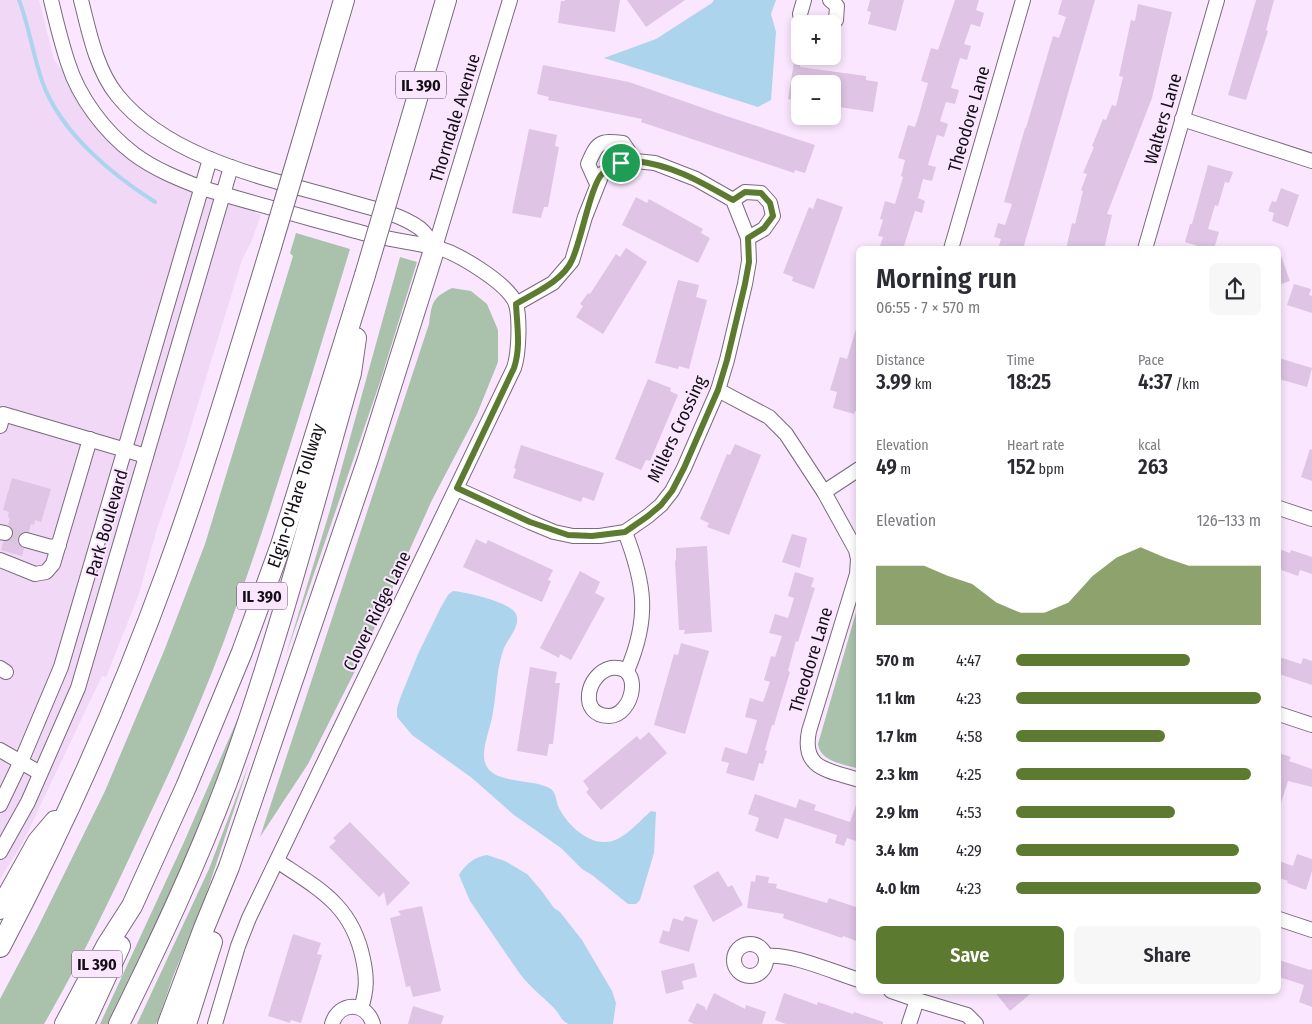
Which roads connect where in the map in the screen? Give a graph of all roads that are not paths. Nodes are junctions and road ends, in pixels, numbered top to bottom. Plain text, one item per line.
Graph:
1 (51, 0) edge
2 (81, 0) edge
3 (344, 0) edge
4 (446, 0) edge
5 (510, 0) edge
6 (804, 0) edge
7 (830, 0) edge
8 (1023, 0) edge
9 (1217, 0) edge
10 (800, 15) edge
11 (836, 15) edge
12 (1182, 119) junction
13 (210, 158) junction
14 (635, 161) junction
15 (1312, 161) edge
16 (231, 167) junction
17 (597, 184) junction
18 (202, 188) junction
19 (224, 194) junction
20 (733, 200) junction
21 (748, 238) junction
22 (952, 246) edge
23 (1146, 246) edge
24 (436, 247) junction
25 (366, 275) junction
26 (516, 304) junction
27 (718, 390) junction
28 (0, 426) edge
29 (90, 439) junction
30 (124, 449) junction
31 (146, 456) junction
32 (856, 471) edge
33 (457, 488) junction
34 (824, 492) junction
35 (1281, 509) edge
36 (1312, 519) edge
37 (625, 532) junction
38 (26, 540) tunnel mouth
39 (59, 545) junction
40 (856, 550) edge
41 (0, 560) edge
42 (856, 581) edge
43 (626, 671) dead end
44 (1281, 715) edge
45 (1312, 725) edge
46 (0, 750) edge
47 (21, 762) junction
48 (40, 773) junction
49 (856, 779) edge
50 (76, 794) junction
51 (0, 805) edge
52 (0, 852) edge
53 (277, 861) junction
54 (229, 868) junction
55 (132, 906) junction
56 (0, 909) edge
57 (1281, 920) edge
58 (1312, 930) edge
59 (0, 947) edge
60 (766, 956) dead end
61 (856, 979) edge
62 (900, 994) edge
63 (917, 1000) junction
64 (361, 1008) junction
65 (65, 1024) edge
66 (84, 1024) edge
67 (119, 1024) edge
68 (168, 1024) edge
69 (186, 1024) edge
70 (215, 1024) edge
71 (332, 1024) edge
72 (373, 1024) edge
73 (909, 1024) edge
74 (976, 1024) edge

1 - 18 street
2 - 13 street
3 - 50 highway, bridge
4 - 25 highway, Elgin-O'Hare Tollway / IL 390, bridge
5 - 24 street, Thorndale Avenue
6 - 10 street
7 - 11 street
8 - 22 street, Theodore Lane
9 - 12 street, Walters Lane
12 - 15 street
12 - 23 street, Walters Lane
13 - 16 street
13 - 18 street, Park Boulevard
14 - 17 street
14 - 17 street
14 - 20 street
16 - 19 street, Park Boulevard
16 - 24 street
17 - 26 street
18 - 19 street
18 - 30 street, Park Boulevard
19 - 24 street
19 - 31 street, Park Boulevard
20 - 21 street, Millers Crossing
20 - 21 street
21 - 27 street, Millers Crossing
24 - 26 street
24 - 54 highway
25 - 55 highway, Elgin-O'Hare Tollway / IL 390
25 - 67 highway
26 - 33 street, Clover Ridge Lane
27 - 34 street
27 - 37 street, Millers Crossing
28 - 29 street
29 - 30 street
29 - 39 street
30 - 31 street
30 - 47 street, Park Boulevard
31 - 48 street, Park Boulevard
32 - 34 street
33 - 37 street, Millers Crossing
33 - 53 street, Clover Ridge Lane
34 - 40 street
35 - 36 street
37 - 43 street
38 - 39 street
39 - 41 street
42 - 49 street, Theodore Lane
44 - 45 street
46 - 47 street
47 - 48 street
47 - 51 street, Park Boulevard
48 - 52 street, Park Boulevard
50 - 56 highway
50 - 59 highway
53 - 64 street
53 - 70 street, Clover Ridge Lane
54 - 68 highway
54 - 69 highway
55 - 65 highway, Elgin-O'Hare Tollway / IL 390
55 - 66 highway
57 - 58 street
60 - 61 street
62 - 63 street
63 - 73 street
63 - 74 street
64 - 71 street
64 - 72 street

